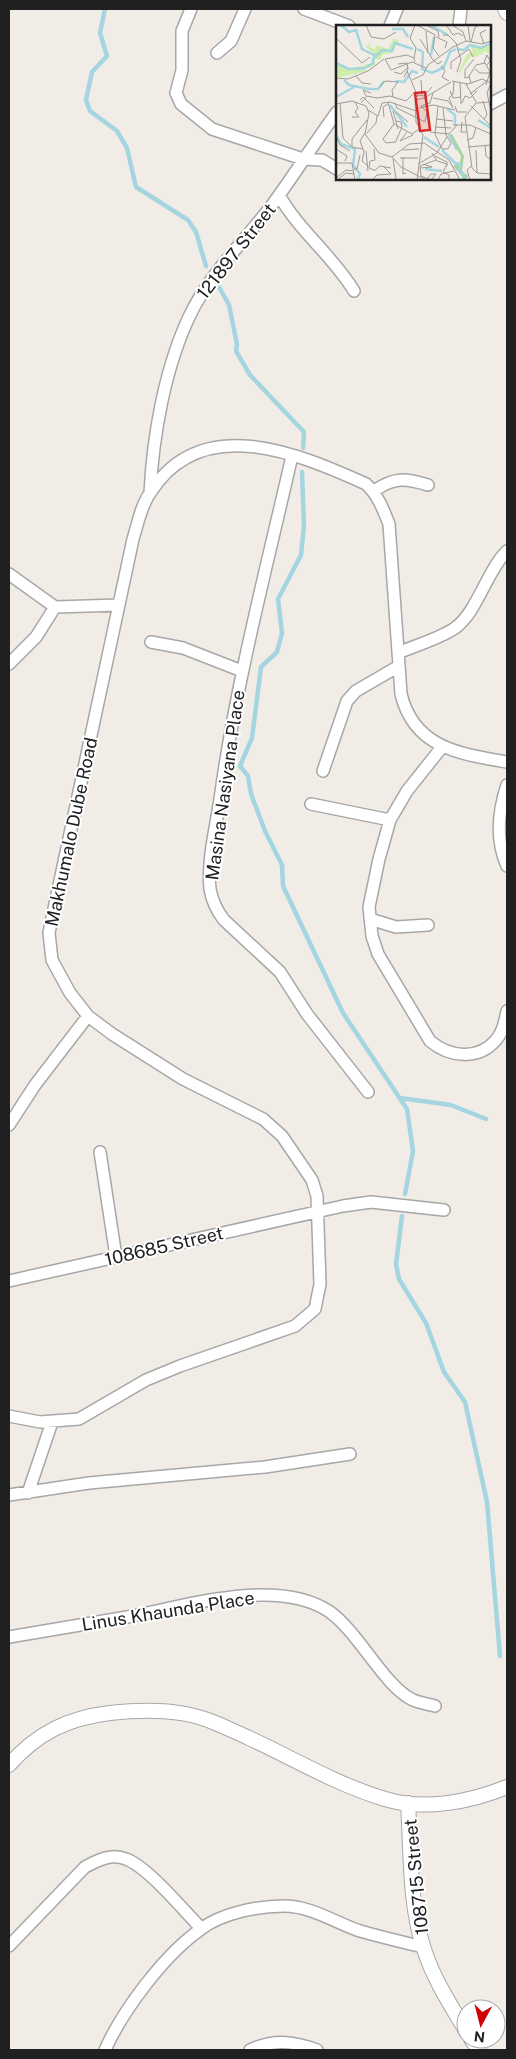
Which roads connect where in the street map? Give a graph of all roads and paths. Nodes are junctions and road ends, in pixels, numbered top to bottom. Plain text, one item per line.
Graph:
1 (191, 9) edge
2 (245, 9) edge
3 (304, 9) edge
4 (397, 9) edge
5 (462, 9) edge
6 (505, 9) edge
7 (507, 13) edge
8 (346, 25) edge
9 (390, 25) edge
10 (459, 25) edge
11 (217, 53) dead end
12 (507, 95) edge
13 (491, 103) edge
14 (336, 113) edge
15 (303, 159) junction
16 (336, 168) edge
17 (279, 195) junction
18 (354, 291) dead end
19 (292, 456) junction
20 (428, 485) dead end
21 (374, 491) junction
22 (150, 493) junction
23 (507, 551) edge
24 (9, 574) edge
25 (119, 605) junction
26 (55, 608) junction
27 (151, 642) dead end
28 (398, 653) junction
29 (9, 664) edge
30 (399, 666) junction
31 (242, 671) junction
32 (442, 747) junction
33 (507, 762) edge
34 (323, 772) dead end
35 (507, 785) edge
36 (311, 804) dead end
37 (390, 820) junction
38 (507, 866) edge
39 (370, 918) junction
40 (428, 925) dead end
41 (507, 1011) edge
42 (88, 1016) junction
43 (368, 1092) dead end
44 (9, 1125) edge
45 (100, 1152) dead end
46 (318, 1210) junction
47 (444, 1210) dead end
48 (116, 1257) junction
49 (9, 1281) edge
50 (9, 1416) edge
51 (52, 1422) junction
52 (350, 1454) dead end
53 (28, 1493) junction
54 (9, 1496) edge
55 (9, 1636) edge
56 (435, 1706) dead end
57 (9, 1765) edge
58 (507, 1787) edge
59 (408, 1804) junction
60 (201, 1928) junction
61 (9, 1946) edge
62 (423, 1947) junction
63 (456, 2014) edge
64 (105, 2050) edge
65 (250, 2050) edge
66 (317, 2050) edge

1 - 15 street
2 - 11 street
3 - 8 street
4 - 9 street
5 - 10 street
6 - 7 street
12 - 13 street
14 - 15 street, 121897 Street
15 - 16 street
15 - 17 street, 121897 Street
17 - 18 street
17 - 22 street, 121897 Street
19 - 21 street, Makhumalo Dube Road
19 - 22 street, Makhumalo Dube Road
19 - 31 street, Masina Nasiyana Place
20 - 21 street
21 - 28 street
22 - 25 street, Makhumalo Dube Road
23 - 28 street
24 - 26 street
25 - 26 street
25 - 42 street, Makhumalo Dube Road
26 - 29 street
27 - 31 street
28 - 30 street
30 - 32 street
30 - 34 street
31 - 43 street, Masina Nasiyana Place
32 - 33 street
32 - 37 street
35 - 38 street
36 - 37 street
37 - 39 street
39 - 40 street
39 - 41 street
42 - 44 street
42 - 46 street, Makhumalo Dube Road
45 - 48 street
46 - 47 street, 108685 Street
46 - 48 street, 108685 Street
46 - 51 street, Makhumalo Dube Road
48 - 49 street, 108685 Street
50 - 51 street, Makhumalo Dube Road
51 - 53 street
52 - 53 street
53 - 54 street
55 - 56 street, Linus Khaunda Place
57 - 59 street
58 - 59 street
59 - 62 street, 108715 Street
60 - 61 street
60 - 62 street
60 - 64 street
62 - 63 street, 108715 Street
65 - 66 street

